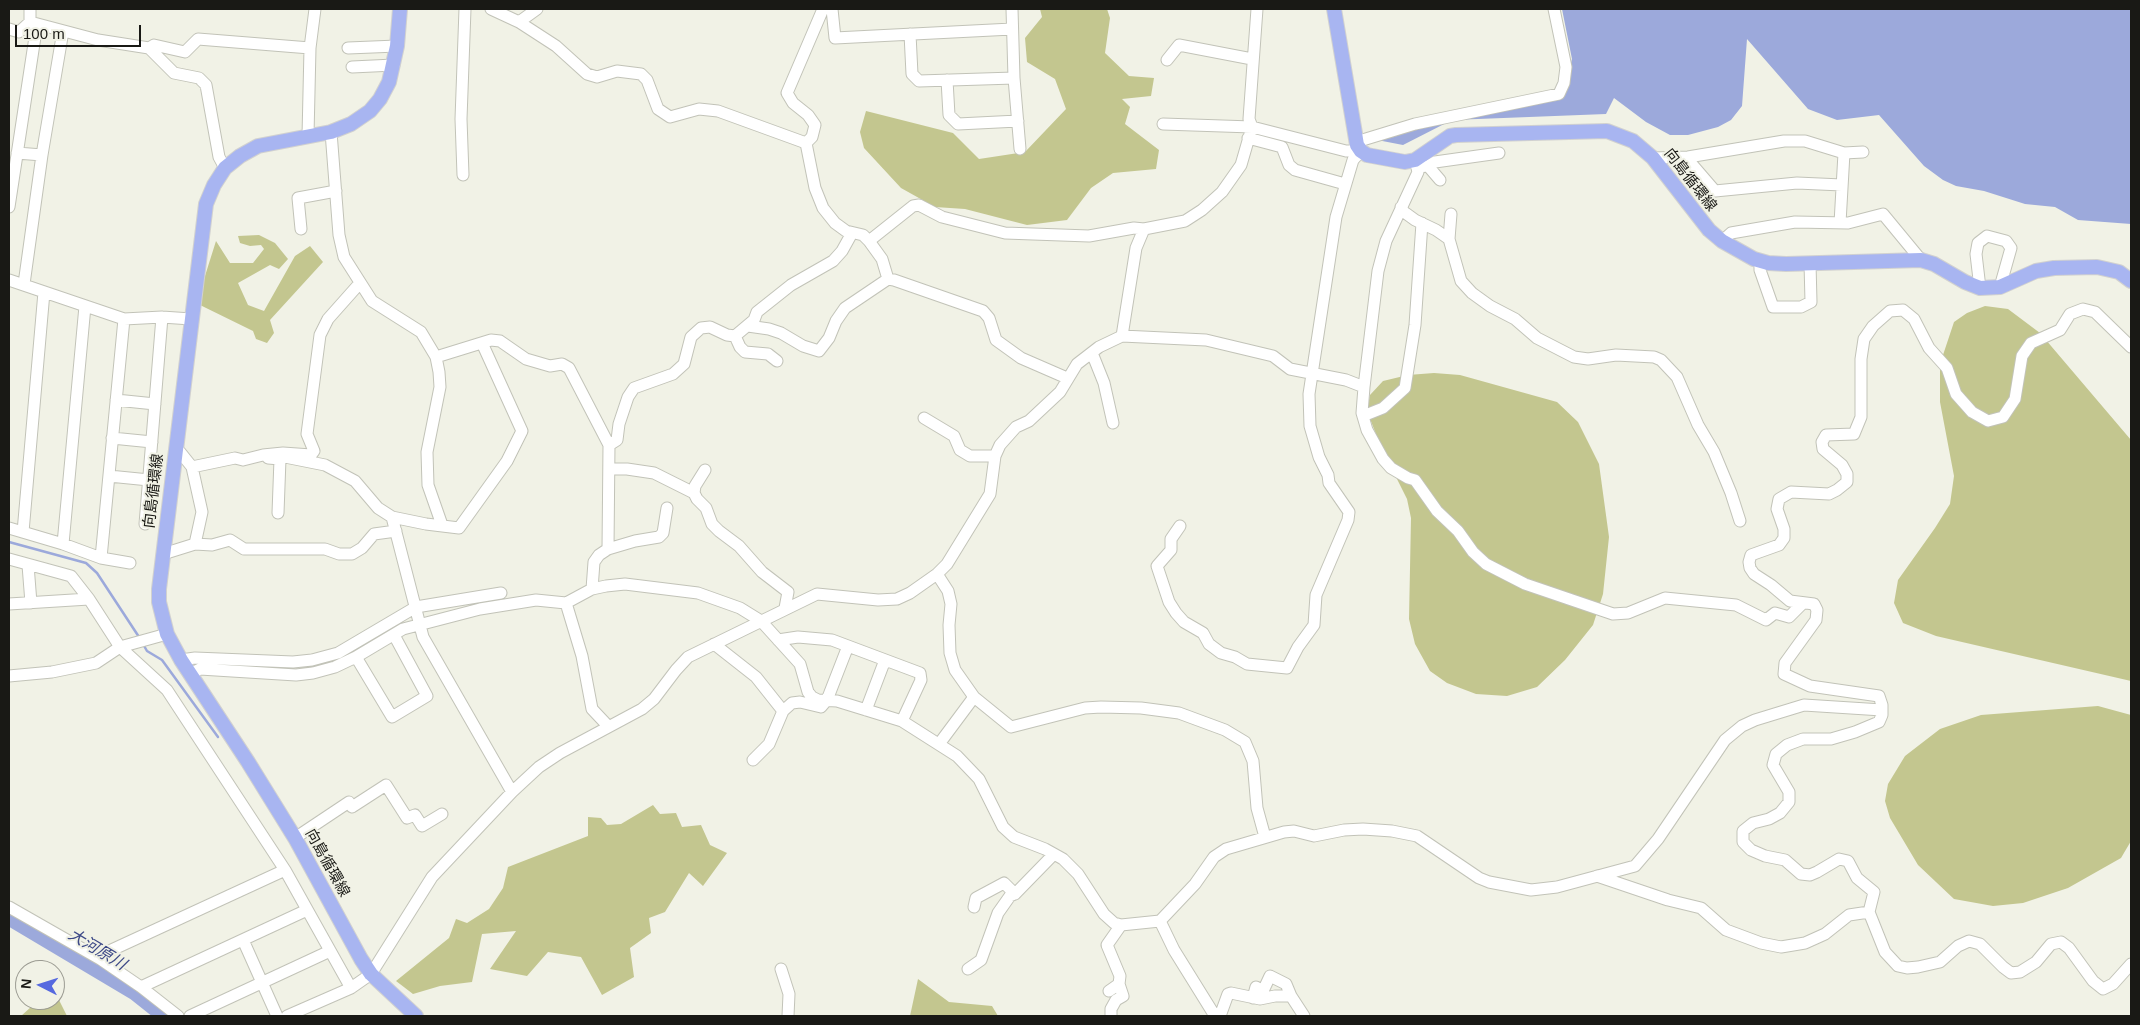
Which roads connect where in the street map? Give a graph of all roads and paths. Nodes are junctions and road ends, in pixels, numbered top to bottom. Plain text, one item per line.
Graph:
1 (30, 9) edge
2 (315, 9) edge
3 (400, 9) edge
4 (465, 9) edge
5 (491, 9) edge
6 (537, 9) edge
7 (823, 9) edge
8 (832, 9) edge
9 (1012, 9) edge
10 (1256, 9) edge
11 (1334, 9) edge
12 (1554, 9) edge
13 (519, 22) junction
14 (34, 23) junction
15 (9, 29) edge
16 (1012, 29) junction
17 (63, 31) junction
18 (910, 34) junction
19 (397, 46) junction
20 (149, 48) junction
21 (310, 48) junction
22 (348, 48) dead end
23 (1252, 58) junction
24 (1167, 60) dead end
25 (394, 65) junction
26 (352, 67) dead end
27 (1014, 78) junction
28 (947, 80) junction
29 (1018, 121) junction
30 (1163, 124) dead end
31 (332, 132) junction
32 (1250, 132) junction
33 (308, 136) junction
34 (806, 143) junction
35 (1359, 147) junction
36 (1020, 149) dead end
37 (1844, 152) junction
38 (1863, 152) dead end
39 (17, 153) junction
40 (1499, 153) dead end
41 (42, 155) junction
42 (1688, 157) junction
43 (1652, 158) junction
44 (1420, 164) junction
45 (225, 168) junction
46 (11, 174) edge
47 (464, 176) dead end
48 (1440, 180) dead end
49 (1345, 184) junction
50 (1842, 185) junction
51 (336, 191) junction
52 (9, 207) edge
53 (1402, 207) junction
54 (1451, 214) dead end
55 (1422, 223) junction
56 (1840, 223) junction
57 (300, 229) dead end
58 (1144, 229) junction
59 (852, 233) junction
60 (1449, 239) junction
61 (869, 241) junction
62 (1722, 241) junction
63 (1921, 260) junction
64 (1760, 261) junction
65 (1810, 263) junction
66 (888, 279) junction
67 (9, 280) edge
68 (2131, 281) edge
69 (360, 283) junction
70 (24, 284) junction
71 (2000, 287) junction
72 (1980, 288) junction
73 (44, 292) junction
74 (85, 306) junction
75 (162, 317) junction
76 (124, 319) junction
77 (191, 319) junction
78 (748, 326) junction
79 (735, 336) junction
80 (1122, 336) junction
81 (482, 343) junction
82 (2131, 347) edge
83 (1092, 353) junction
84 (436, 357) junction
85 (777, 361) dead end
86 (1312, 373) junction
87 (1067, 378) junction
88 (1364, 387) junction
89 (116, 400) junction
90 (155, 404) junction
91 (1362, 416) junction
92 (924, 418) dead end
93 (1113, 423) dead end
94 (112, 438) junction
95 (152, 442) junction
96 (609, 445) junction
97 (175, 451) junction
98 (283, 453) junction
99 (263, 455) junction
100 (995, 456) junction
101 (192, 467) junction
102 (609, 469) junction
103 (705, 470) dead end
104 (109, 476) junction
105 (149, 480) junction
106 (694, 493) junction
107 (667, 508) dead end
108 (278, 513) dead end
109 (392, 517) junction
110 (1740, 521) dead end
111 (145, 524) dead end
112 (442, 525) junction
113 (1180, 526) dead end
114 (9, 528) edge
115 (396, 531) junction
116 (23, 532) junction
117 (63, 544) junction
118 (196, 544) junction
119 (608, 549) junction
120 (163, 554) junction
121 (101, 558) junction
122 (9, 560) edge
123 (130, 563) dead end
124 (28, 565) junction
125 (937, 574) junction
126 (592, 589) junction
127 (501, 593) dead end
128 (89, 599) junction
129 (31, 602) junction
130 (566, 602) junction
131 (1803, 603) junction
132 (9, 604) edge
133 (416, 607) junction
134 (785, 608) junction
135 (760, 621) junction
136 (420, 625) junction
137 (161, 635) junction
138 (394, 635) junction
139 (778, 640) junction
140 (714, 644) junction
141 (125, 646) junction
142 (848, 646) junction
143 (356, 657) junction
144 (181, 660) junction
145 (885, 660) junction
146 (190, 674) junction
147 (9, 676) edge
148 (974, 697) junction
149 (827, 700) junction
150 (866, 710) junction
151 (1882, 710) junction
152 (783, 711) junction
153 (902, 721) junction
154 (608, 726) junction
155 (939, 744) junction
156 (753, 760) dead end
157 (512, 792) junction
158 (442, 814) dead end
159 (295, 838) junction
160 (1265, 838) junction
161 (1054, 854) junction
162 (284, 870) junction
163 (1597, 876) junction
164 (1015, 894) junction
165 (9, 907) edge
166 (974, 907) dead end
167 (307, 910) junction
168 (1869, 912) junction
169 (1160, 921) junction
170 (1120, 925) junction
171 (243, 940) junction
172 (330, 951) junction
173 (100, 959) junction
174 (2131, 964) edge
175 (781, 969) dead end
176 (968, 969) dead end
177 (371, 974) junction
178 (261, 983) junction
179 (141, 987) junction
180 (350, 988) junction
181 (1291, 996) junction
182 (1253, 998) junction
183 (412, 1015) edge
184 (178, 1016) edge
185 (190, 1016) edge
186 (277, 1016) edge
187 (287, 1016) edge
188 (788, 1016) edge
189 (1111, 1016) edge
190 (1216, 1016) edge
191 (1220, 1016) edge
192 (1304, 1016) edge

1 - 14 street
2 - 21 street
3 - 19 main road, 向島循環線
4 - 47 street
5 - 13 street
6 - 13 street
7 - 34 street
8 - 18 street
9 - 16 street
10 - 23 street
11 - 35 main road
12 - 35 street
13 - 34 street
14 - 15 street
14 - 17 street
14 - 39 street
16 - 18 street
16 - 27 street
17 - 20 street
17 - 41 street
18 - 28 street
19 - 22 street
19 - 25 main road, 向島循環線
20 - 21 street
20 - 45 street
21 - 33 street
23 - 24 street
23 - 32 street
25 - 26 street
25 - 31 main road, 向島循環線
27 - 28 street
27 - 29 street
28 - 29 street
29 - 36 street
30 - 32 street
31 - 33 main road, 向島循環線
31 - 51 street
32 - 35 street
32 - 49 street
32 - 58 street
33 - 45 main road, 向島循環線
34 - 59 street
35 - 44 main road
35 - 49 street
37 - 38 street
37 - 42 street
37 - 50 street
39 - 41 street
39 - 46 street
40 - 44 street
41 - 70 street
42 - 43 street
42 - 50 street
43 - 44 main road, 向島循環線
43 - 62 main road, 向島循環線
44 - 48 street
44 - 53 street
45 - 77 main road, 向島循環線
46 - 52 street
49 - 86 street
50 - 56 street
51 - 57 street
51 - 69 street
53 - 55 street
53 - 88 street
54 - 60 street
55 - 60 street
55 - 91 street
56 - 62 street
56 - 63 street
58 - 61 street
58 - 80 street
59 - 61 street
59 - 78 street
60 - 110 street
61 - 66 street
62 - 64 main road, 向島循環線
63 - 65 main road, 向島循環線
63 - 72 main road, 向島循環線
64 - 65 main road, 向島循環線
64 - 65 street
66 - 78 street
66 - 87 street
67 - 70 street
68 - 71 main road, 向島循環線
69 - 84 street
69 - 98 street
70 - 73 street
71 - 72 main road, 向島循環線
71 - 72 street
73 - 74 street
73 - 116 street
74 - 76 street
74 - 117 street
75 - 76 street
75 - 77 street
75 - 90 street
76 - 89 street
77 - 97 main road, 向島循環線
78 - 79 street
79 - 85 street
79 - 96 street
80 - 83 street
80 - 86 street
81 - 84 street
81 - 96 street
81 - 112 street
82 - 131 street
83 - 87 street
83 - 93 street
84 - 112 street
86 - 88 street
86 - 113 street
87 - 100 street
88 - 91 street
89 - 90 street
89 - 94 street
90 - 95 street
91 - 131 street
92 - 100 street
94 - 95 street
94 - 104 street
95 - 105 street
96 - 102 street
97 - 101 street
97 - 120 main road, 向島循環線
98 - 99 street
98 - 109 street
99 - 101 street
99 - 108 street
100 - 125 street
101 - 118 street
102 - 106 street
102 - 119 street
103 - 106 street
104 - 105 street
104 - 121 street
105 - 111 street
106 - 134 street
107 - 119 street
109 - 112 street
109 - 115 street
114 - 116 street
115 - 118 street
115 - 133 street
116 - 117 street
117 - 121 street
118 - 120 street
119 - 126 street
120 - 137 main road, 向島循環線
121 - 123 street
122 - 124 street
124 - 128 street
124 - 129 street
125 - 134 street
125 - 148 street
126 - 130 street
126 - 135 street
127 - 133 street
128 - 129 street
128 - 141 street
129 - 132 street
130 - 136 street
130 - 154 street
131 - 151 street
133 - 136 street
133 - 144 street
134 - 135 street
135 - 139 street
135 - 140 street
136 - 138 street
136 - 157 street
137 - 141 street
137 - 144 main road, 向島循環線
138 - 143 street
138 - 143 street
139 - 142 street
139 - 149 street
140 - 152 street
140 - 154 street
141 - 147 street
141 - 162 street
142 - 145 street
142 - 149 street
143 - 146 street
144 - 146 main road, 向島循環線
145 - 150 street
145 - 153 street
146 - 159 main road, 向島循環線
148 - 155 street
148 - 160 street
149 - 150 street
149 - 152 street
150 - 153 street
151 - 163 street
151 - 168 street
152 - 156 street
153 - 155 street
154 - 157 street
155 - 161 street
157 - 177 street
158 - 159 street
159 - 177 main road, 向島循環線
160 - 163 street
160 - 169 street
161 - 164 street
161 - 170 street
162 - 167 street
162 - 173 street
163 - 168 street
164 - 166 street
164 - 176 street
165 - 173 street
167 - 171 street
167 - 172 street
168 - 174 street
169 - 170 street
169 - 190 street
170 - 189 street
171 - 178 street
171 - 179 street
172 - 178 street
172 - 180 street
173 - 179 street
175 - 188 street
177 - 180 street
177 - 183 main road, 向島循環線
178 - 185 street
178 - 186 street
179 - 184 street
180 - 187 street
181 - 182 street
181 - 182 street
181 - 192 street
182 - 191 street

